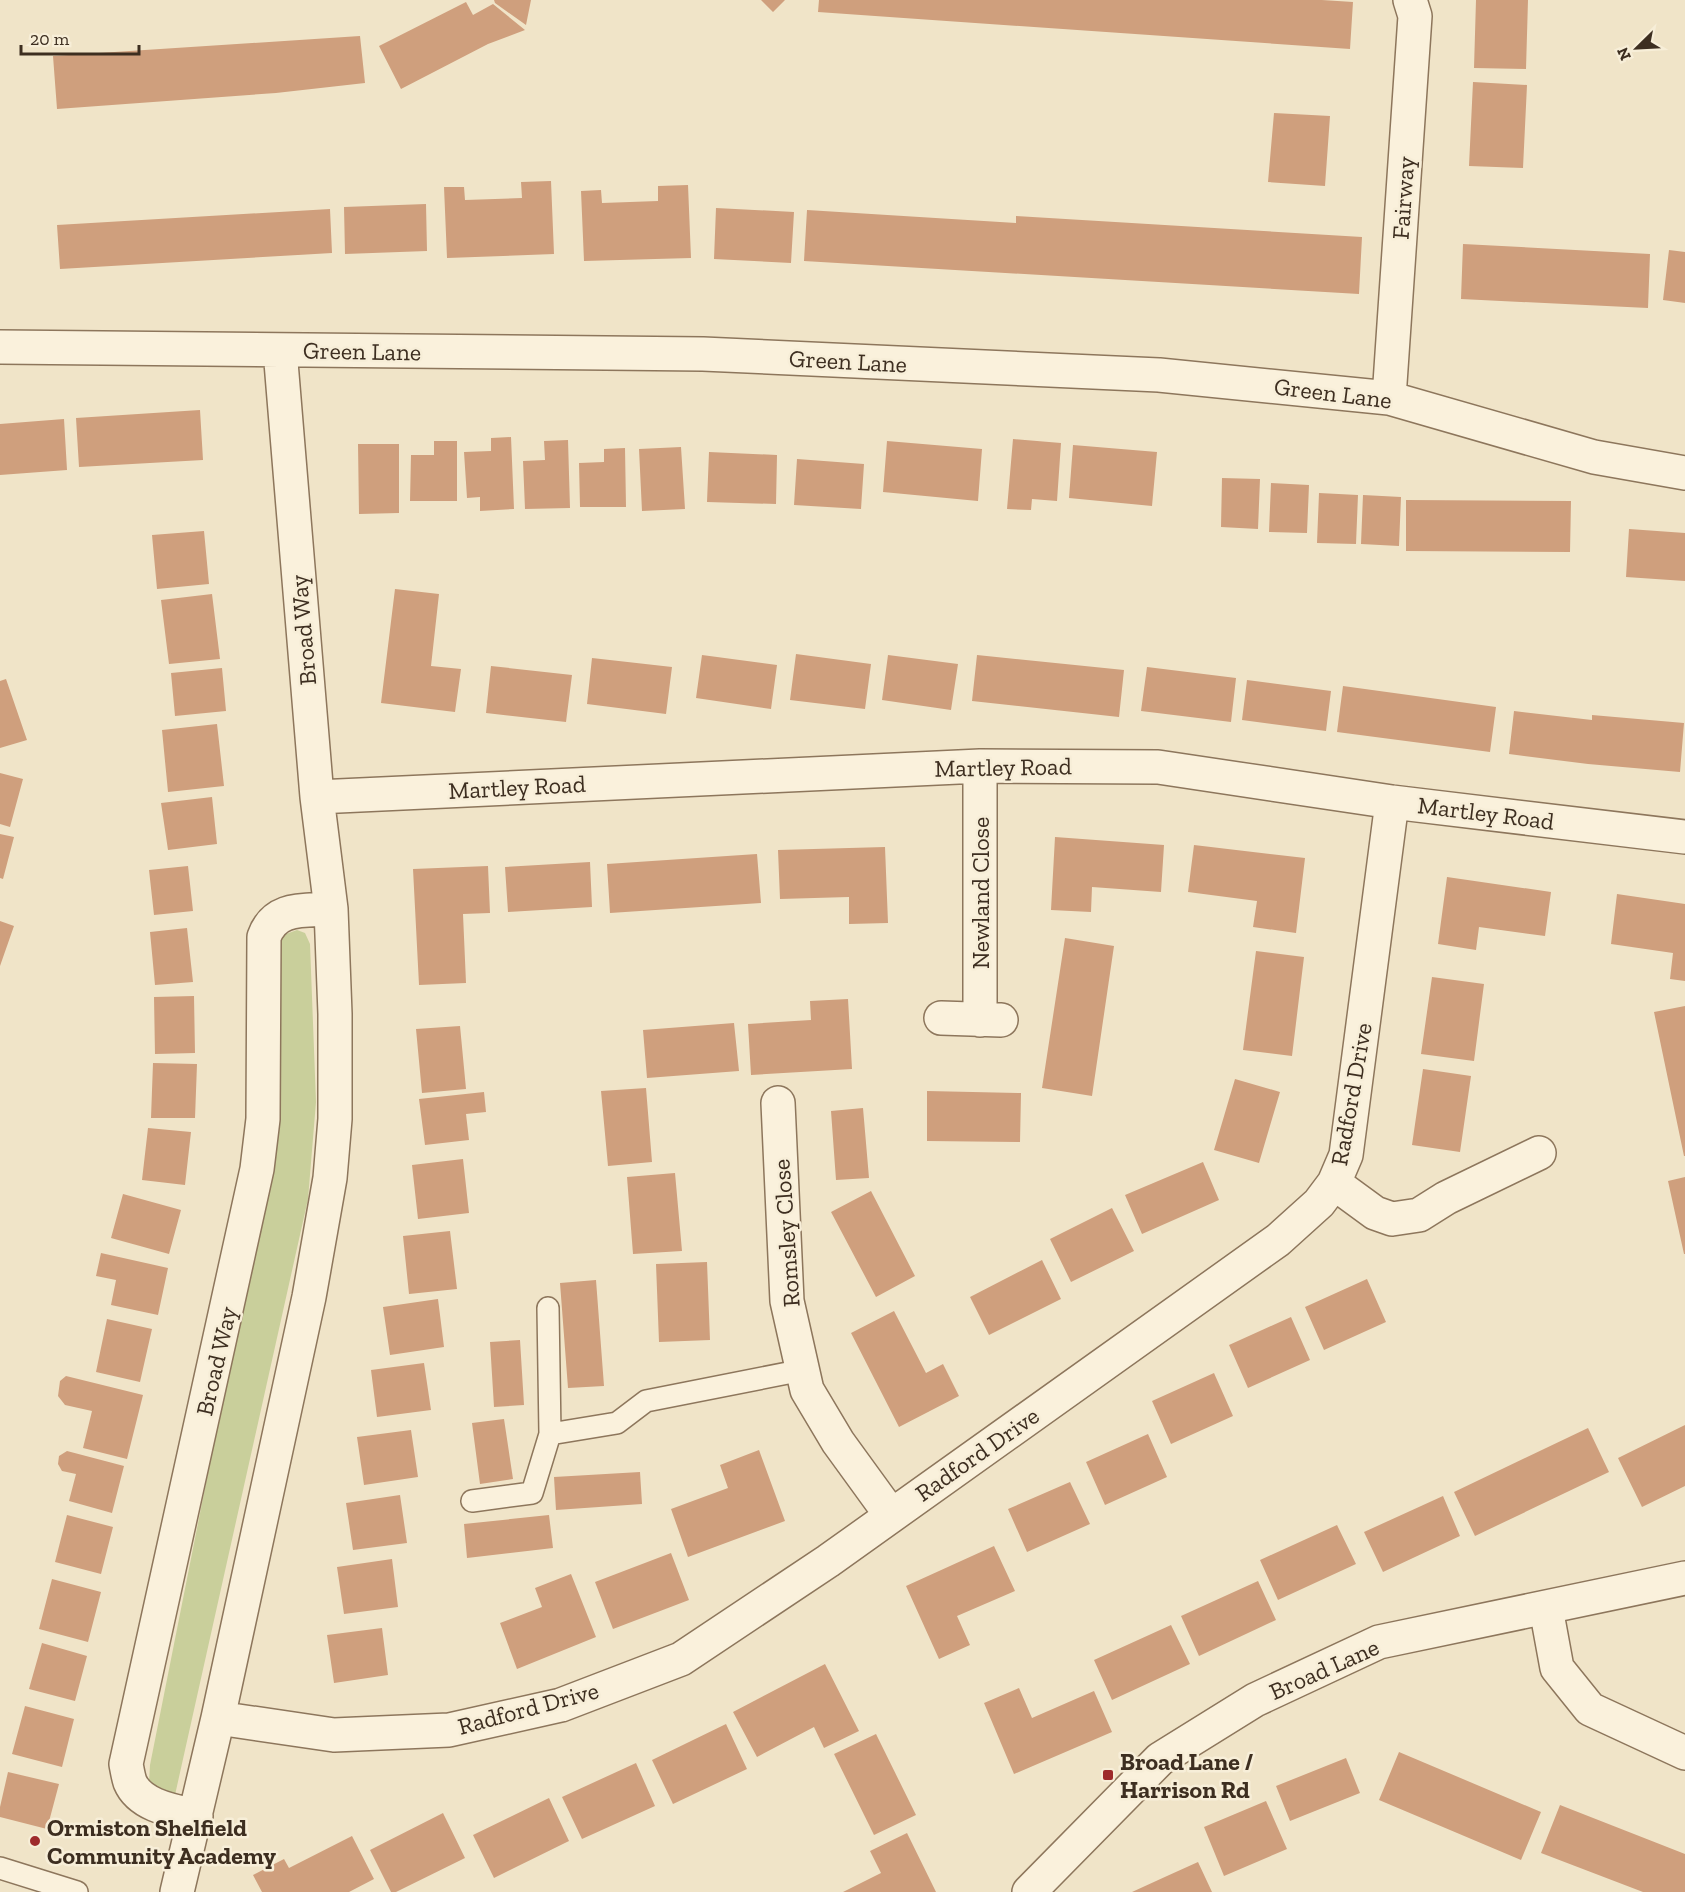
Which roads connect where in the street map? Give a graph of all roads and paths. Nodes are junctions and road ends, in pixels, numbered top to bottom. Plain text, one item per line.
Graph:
1 (1410, 0) edge
2 (0, 347) edge
3 (280, 350) junction
4 (1389, 398) junction
5 (1685, 472) edge
6 (980, 766) junction
7 (317, 797) junction
8 (1392, 802) junction
9 (1685, 837) edge
10 (330, 909) junction
11 (942, 1018) dead end
12 (778, 1103) dead end
13 (1539, 1153) dead end
14 (1334, 1183) junction
15 (548, 1308) dead end
16 (803, 1370) junction
17 (549, 1434) junction
18 (472, 1501) dead end
19 (891, 1515) junction
20 (1685, 1578) edge
21 (1546, 1608) junction
22 (218, 1719) junction
23 (1685, 1753) edge
24 (196, 1816) junction
25 (0, 1868) edge
26 (77, 1892) edge
27 (177, 1892) edge
28 (1029, 1892) edge

1 - 4 street, Fairway
2 - 3 street, Green Lane
3 - 4 street, Green Lane
3 - 7 street, Broad Way
4 - 5 street, Green Lane
6 - 7 street, Martley Road
6 - 8 street, Martley Road
6 - 11 street, Newland Close
7 - 10 street, Broad Way
8 - 9 street, Martley Road
8 - 14 street, Radford Drive
10 - 22 street, Broad Way
10 - 24 street, Broad Way
12 - 16 street, Romsley Close
13 - 14 street
14 - 19 street, Radford Drive
15 - 17 lane
16 - 17 lane
16 - 19 street, Romsley Close
17 - 18 lane
19 - 22 street, Radford Drive
20 - 21 street, Broad Lane
21 - 23 street
21 - 28 street, Broad Lane
22 - 24 street, Broad Way
24 - 27 street, Broad Way
25 - 26 lane

